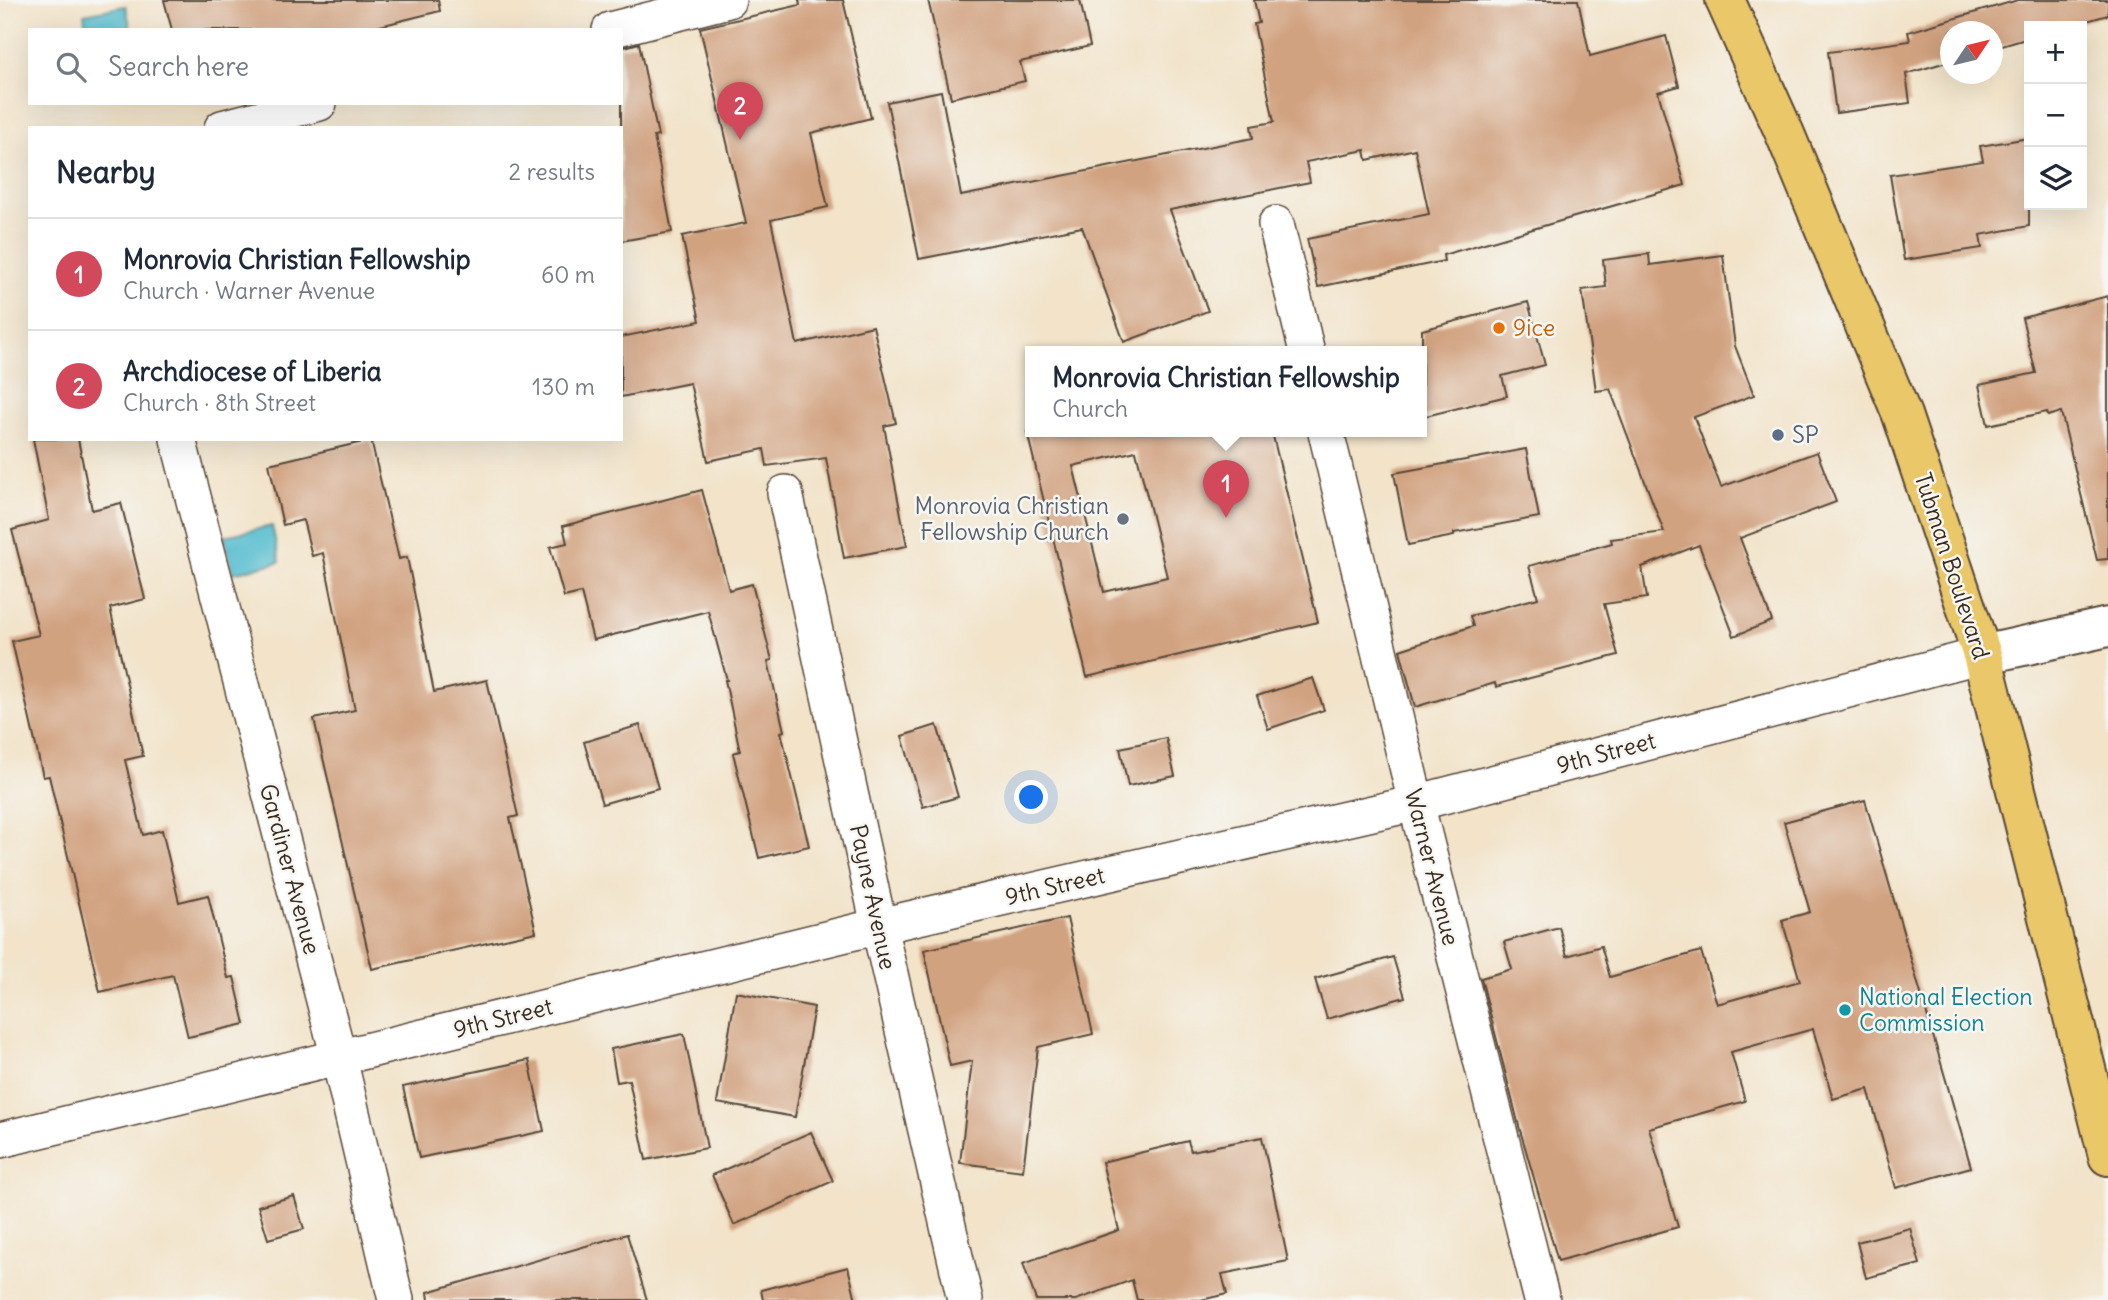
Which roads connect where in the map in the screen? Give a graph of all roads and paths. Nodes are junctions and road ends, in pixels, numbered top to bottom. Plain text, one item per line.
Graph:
1 (728, 0) edge
2 (1725, 0) edge
3 (618, 28) edge
4 (311, 105) edge
5 (230, 126) edge
6 (1276, 224) dead end
7 (1306, 346) edge
8 (1327, 437) edge
9 (179, 441) edge
10 (785, 493) dead end
11 (2108, 627) edge
12 (1982, 655) junction
13 (1416, 803) junction
14 (879, 926) junction
15 (339, 1058) junction
16 (0, 1140) edge
17 (2108, 1156) edge
18 (396, 1300) edge
19 (965, 1300) edge
20 (1542, 1300) edge

1 - 3 street
2 - 12 highway, Tubman Boulevard
4 - 5 street
6 - 7 street
8 - 13 street, Warner Avenue
9 - 15 street, Gardiner Avenue
10 - 14 street, Payne Avenue
11 - 12 street, 9th Street
12 - 13 street, 9th Street
12 - 17 highway, Tubman Boulevard
13 - 14 street, 9th Street
13 - 20 street, Warner Avenue
14 - 15 street, 9th Street
14 - 19 street, Payne Avenue
15 - 16 street, 9th Street
15 - 18 street, Gardiner Avenue

